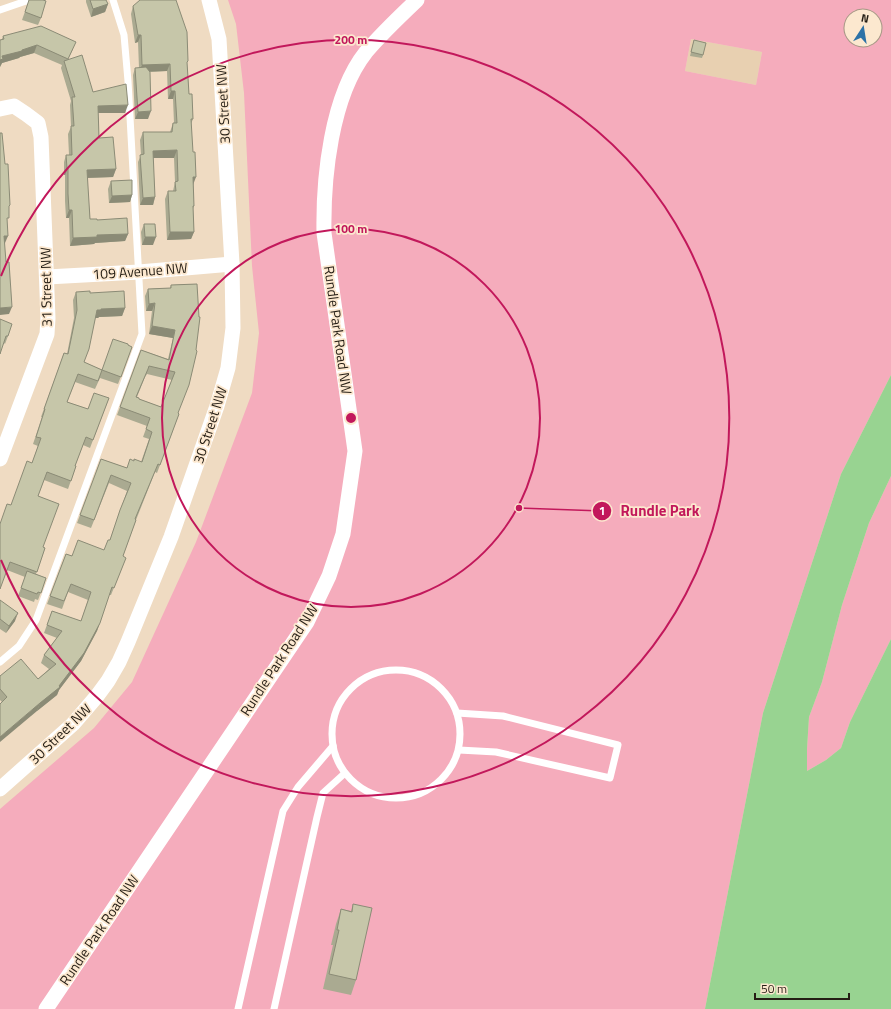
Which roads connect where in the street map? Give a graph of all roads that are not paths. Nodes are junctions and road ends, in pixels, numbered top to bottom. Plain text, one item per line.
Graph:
1 (28, 0) edge
2 (113, 0) edge
3 (209, 0) edge
4 (417, 0) edge
5 (0, 10) edge
6 (0, 109) edge
7 (232, 264) junction
8 (139, 272) junction
9 (47, 277) junction
10 (0, 458) edge
11 (0, 662) edge
12 (457, 713) junction
13 (332, 746) junction
14 (459, 750) junction
15 (345, 773) junction
16 (0, 789) edge
17 (46, 1009) edge
18 (238, 1009) edge
19 (274, 1009) edge

1 - 5 lane
2 - 8 lane
3 - 7 street, 30 Street NW
4 - 17 street, Rundle Park Road NW
6 - 9 street, 31 Street NW
7 - 8 street, 109 Avenue NW
7 - 16 street, 30 Street NW
8 - 9 street, 109 Avenue NW
8 - 11 lane
9 - 10 street, 31 Street NW
12 - 13 lane
12 - 14 lane
12 - 14 lane
13 - 15 lane
13 - 18 lane
14 - 15 lane
15 - 19 lane

